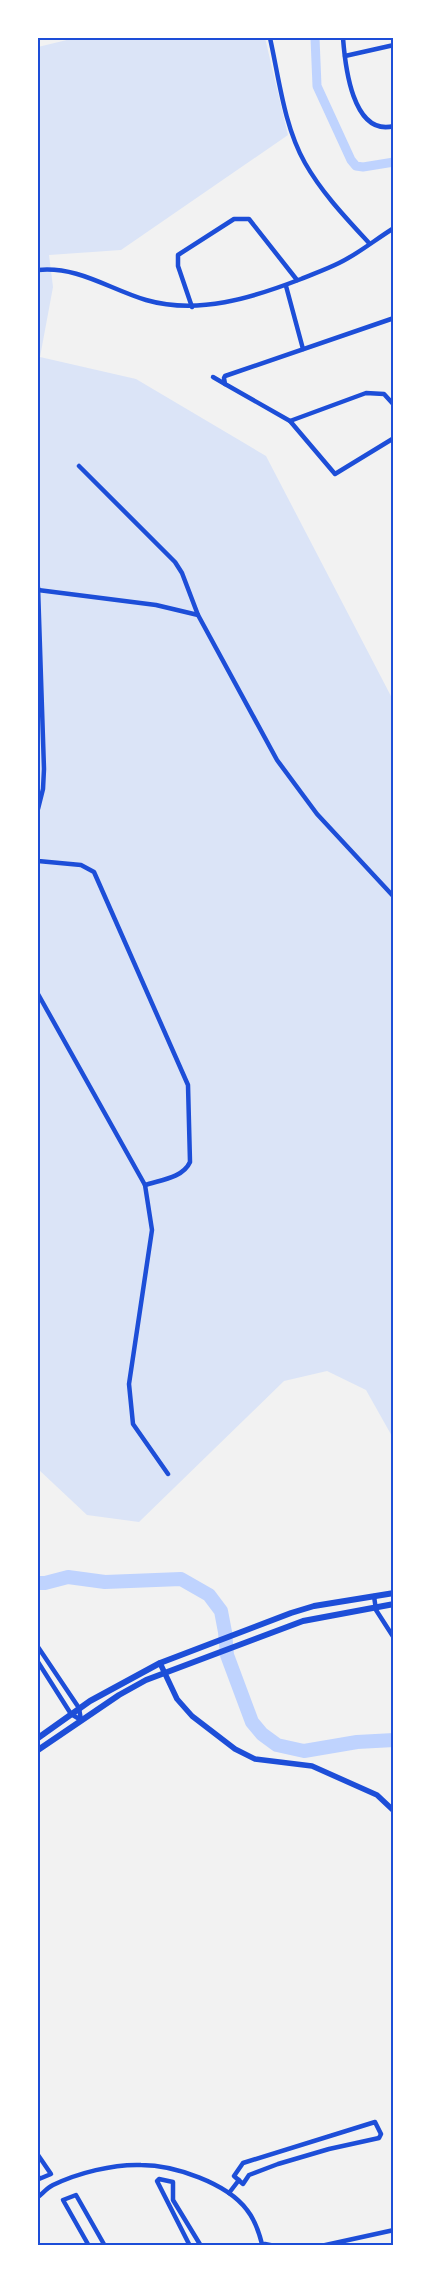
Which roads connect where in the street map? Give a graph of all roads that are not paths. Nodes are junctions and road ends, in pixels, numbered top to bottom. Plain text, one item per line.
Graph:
1 (270, 38) edge
2 (343, 38) edge
3 (394, 45) edge
4 (345, 56) junction
5 (394, 126) edge
6 (394, 228) edge
7 (369, 243) junction
8 (38, 270) edge
9 (297, 280) junction
10 (286, 286) junction
11 (192, 307) junction
12 (394, 318) edge
13 (303, 349) junction
14 (213, 377) dead end
15 (225, 384) junction
16 (394, 404) edge
17 (290, 421) junction
18 (394, 438) edge
19 (79, 466) dead end
20 (38, 589) edge
21 (198, 615) junction
22 (38, 809) edge
23 (38, 861) edge
24 (394, 897) edge
25 (38, 994) edge
26 (145, 1185) junction
27 (168, 1474) dead end
28 (394, 1593) edge
29 (374, 1596) junction
30 (394, 1604) edge
31 (375, 1606) junction
32 (394, 1638) edge
33 (38, 1646) edge
34 (46, 1658) junction
35 (38, 1663) edge
36 (160, 1663) junction
37 (164, 1672) junction
38 (79, 1708) junction
39 (71, 1714) junction
40 (81, 1720) junction
41 (38, 1738) edge
42 (38, 1750) edge
43 (394, 1811) edge
44 (38, 2155) edge
45 (38, 2176) edge
46 (45, 2176) junction
47 (238, 2180) junction
48 (52, 2186) junction
49 (230, 2192) junction
50 (38, 2197) edge
51 (394, 2230) edge
52 (261, 2245) edge
53 (89, 2246) edge
54 (105, 2246) edge
55 (190, 2246) edge
56 (201, 2246) edge
57 (275, 2246) edge
58 (321, 2246) edge

1 - 7 street
2 - 4 street
3 - 4 street
4 - 5 street
6 - 7 street
7 - 9 street
8 - 11 street
9 - 10 street
9 - 11 street
10 - 11 street
10 - 13 street
12 - 13 street
13 - 15 street
14 - 15 street
15 - 17 street
16 - 17 street
17 - 18 street
19 - 21 street
20 - 21 street
20 - 22 street
21 - 24 street
23 - 26 street
25 - 26 street
26 - 27 street
28 - 29 main road
29 - 31 street
29 - 36 main road
30 - 31 main road
31 - 32 street
31 - 37 main road
33 - 34 street
34 - 35 street
34 - 38 street
35 - 39 street
36 - 37 street
36 - 38 main road
37 - 40 main road
37 - 43 street
38 - 39 main road
38 - 40 street
39 - 40 street
39 - 41 main road
40 - 42 main road
44 - 46 street
45 - 46 street
46 - 48 street
47 - 47 street
47 - 49 street
48 - 49 street
48 - 50 street
49 - 52 street
51 - 58 street
52 - 57 street
53 - 54 street
55 - 56 street

